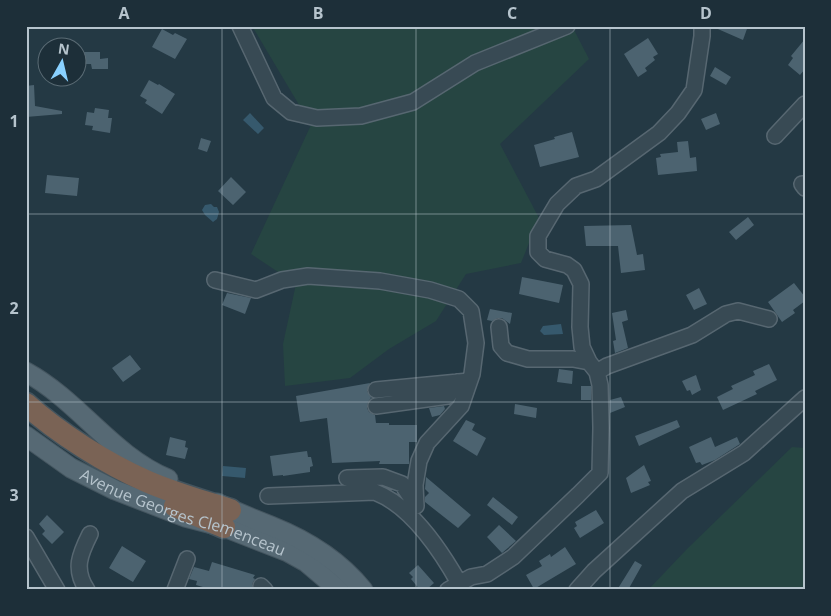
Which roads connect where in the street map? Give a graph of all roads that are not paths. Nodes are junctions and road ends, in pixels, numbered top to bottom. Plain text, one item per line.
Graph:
1 (240, 26) edge
2 (567, 26) edge
3 (702, 26) edge
4 (805, 104) edge
5 (775, 136) dead end
6 (215, 280) dead end
7 (769, 319) dead end
8 (498, 327) dead end
9 (593, 367) junction
10 (26, 372) edge
11 (463, 382) junction
12 (376, 390) dead end
13 (805, 398) edge
14 (26, 404) edge
15 (376, 406) dead end
16 (26, 419) edge
17 (26, 436) edge
18 (76, 449) junction
19 (347, 478) dead end
20 (268, 496) dead end
21 (416, 506) junction
22 (227, 518) junction
23 (418, 524) junction
24 (90, 534) dead end
25 (26, 537) edge
26 (187, 558) dead end
27 (453, 586) edge
28 (58, 590) edge
29 (87, 590) edge
30 (175, 590) edge
31 (339, 590) edge
32 (363, 590) edge
33 (577, 590) edge

1 - 2 street
3 - 9 street
4 - 5 street
6 - 11 street
7 - 9 street
8 - 9 street
9 - 27 street
10 - 22 main road, Avenue Georges Clemenceau
11 - 12 street
11 - 15 street
11 - 21 street
13 - 33 street
14 - 18 highway
16 - 18 highway
17 - 22 main road, Avenue Georges Clemenceau
18 - 22 highway
19 - 21 street
20 - 23 street
21 - 23 street
22 - 31 main road, Avenue Georges Clemenceau
22 - 32 main road, Avenue Georges Clemenceau
23 - 27 street
24 - 29 street
25 - 28 street
26 - 30 street

